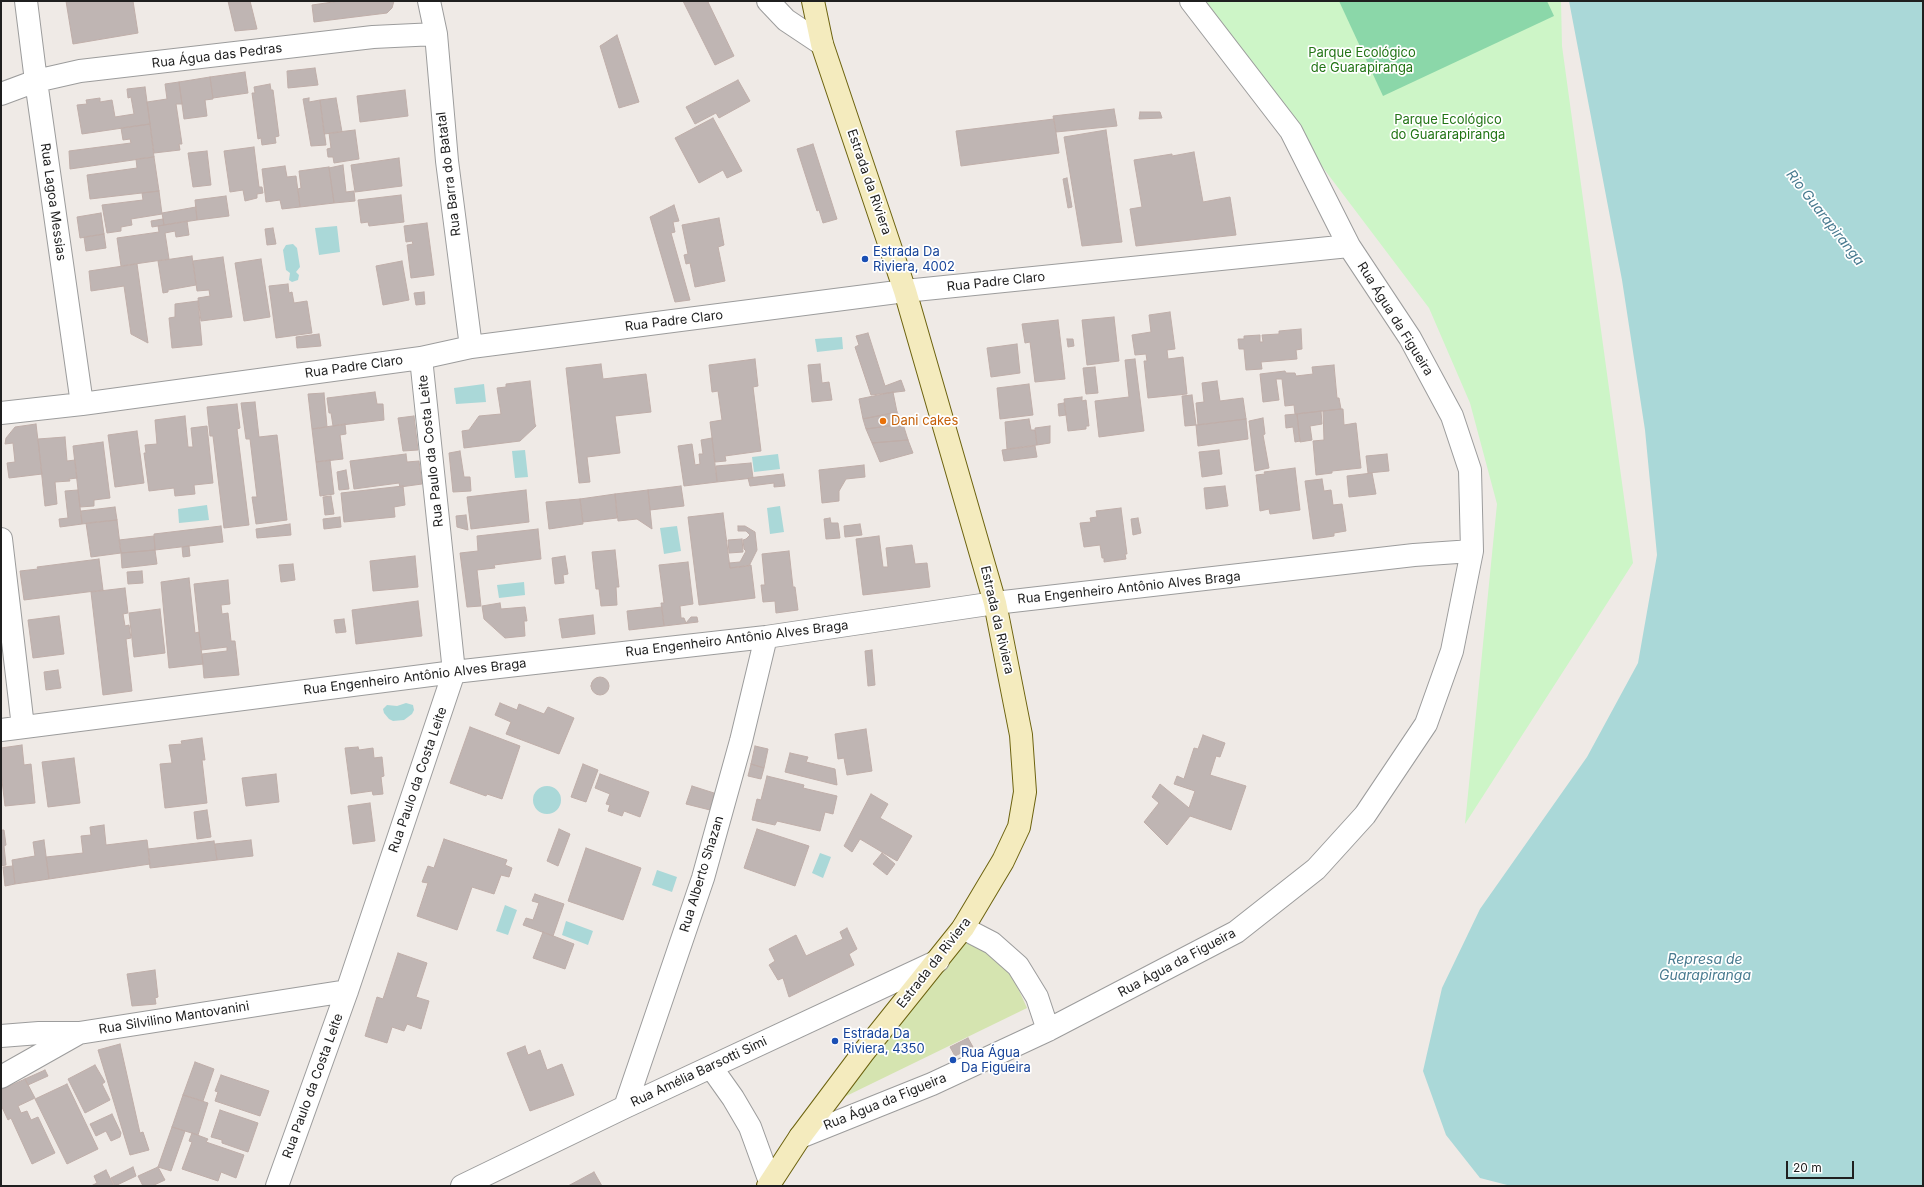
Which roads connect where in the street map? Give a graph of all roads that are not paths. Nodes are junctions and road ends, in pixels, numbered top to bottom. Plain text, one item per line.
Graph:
1 (26, 1) edge
2 (429, 1) edge
3 (768, 1) edge
4 (813, 1) edge
5 (1191, 1) edge
6 (436, 34) junction
7 (822, 44) junction
8 (36, 81) junction
9 (1, 94) edge
10 (1349, 246) junction
11 (905, 291) junction
12 (471, 347) junction
13 (421, 358) junction
14 (82, 404) junction
15 (1, 413) edge
16 (1, 539) edge
17 (1472, 551) junction
18 (995, 603) junction
19 (766, 637) junction
20 (454, 672) junction
21 (23, 727) junction
22 (1, 730) edge
23 (963, 928) junction
24 (938, 961) junction
25 (347, 991) junction
26 (1048, 1030) junction
27 (79, 1033) junction
28 (1, 1036) edge
29 (711, 1066) junction
30 (1, 1077) edge
31 (625, 1107) junction
32 (800, 1137) junction
33 (769, 1184) edge
34 (277, 1186) edge
35 (462, 1186) edge

1 - 8 street, Rua Lagoa Messias
2 - 6 street, Rua Barra do Batatal
3 - 7 street
4 - 7 street, Estrada da Riviera
5 - 10 street, Rua Água da Figueira
6 - 8 street, Rua Água das Pedras
6 - 12 street, Rua Barra do Batatal
7 - 11 street, Estrada da Riviera
8 - 9 street, Rua Água das Pedras
8 - 14 street, Rua Lagoa Messias
10 - 11 street, Rua Padre Claro
10 - 17 street, Rua Água da Figueira
11 - 12 street, Rua Padre Claro
11 - 18 street, Estrada da Riviera
12 - 13 street, Rua Padre Claro
13 - 14 street, Rua Padre Claro
13 - 20 street, Rua Paulo da Costa Leite
14 - 15 street, Rua Padre Claro
16 - 21 street
17 - 18 street, Rua Engenheiro Antônio Alves Braga
17 - 26 street, Rua Água da Figueira
18 - 19 street, Rua Engenheiro Antônio Alves Braga
18 - 23 street, Estrada da Riviera
19 - 20 street, Rua Engenheiro Antônio Alves Braga
19 - 31 street, Rua Alberto Shazan
20 - 21 street, Rua Engenheiro Antônio Alves Braga
20 - 25 street, Rua Paulo da Costa Leite
21 - 22 street, Rua Engenheiro Antônio Alves Braga
23 - 24 street, Estrada da Riviera
23 - 26 street
24 - 29 street, Rua Amélia Barsotti Simi
24 - 32 street, Estrada da Riviera
25 - 27 street, Rua Silvilino Mantovanini
25 - 34 street, Rua Paulo da Costa Leite
26 - 32 street, Rua Água da Figueira
27 - 28 street, Rua Silvilino Mantovanini
27 - 30 street
29 - 31 street, Rua Amélia Barsotti Simi
29 - 33 street, Estrada da Riviera
31 - 35 street, Rua Amélia Barsotti Simi
32 - 33 street, Estrada da Riviera

